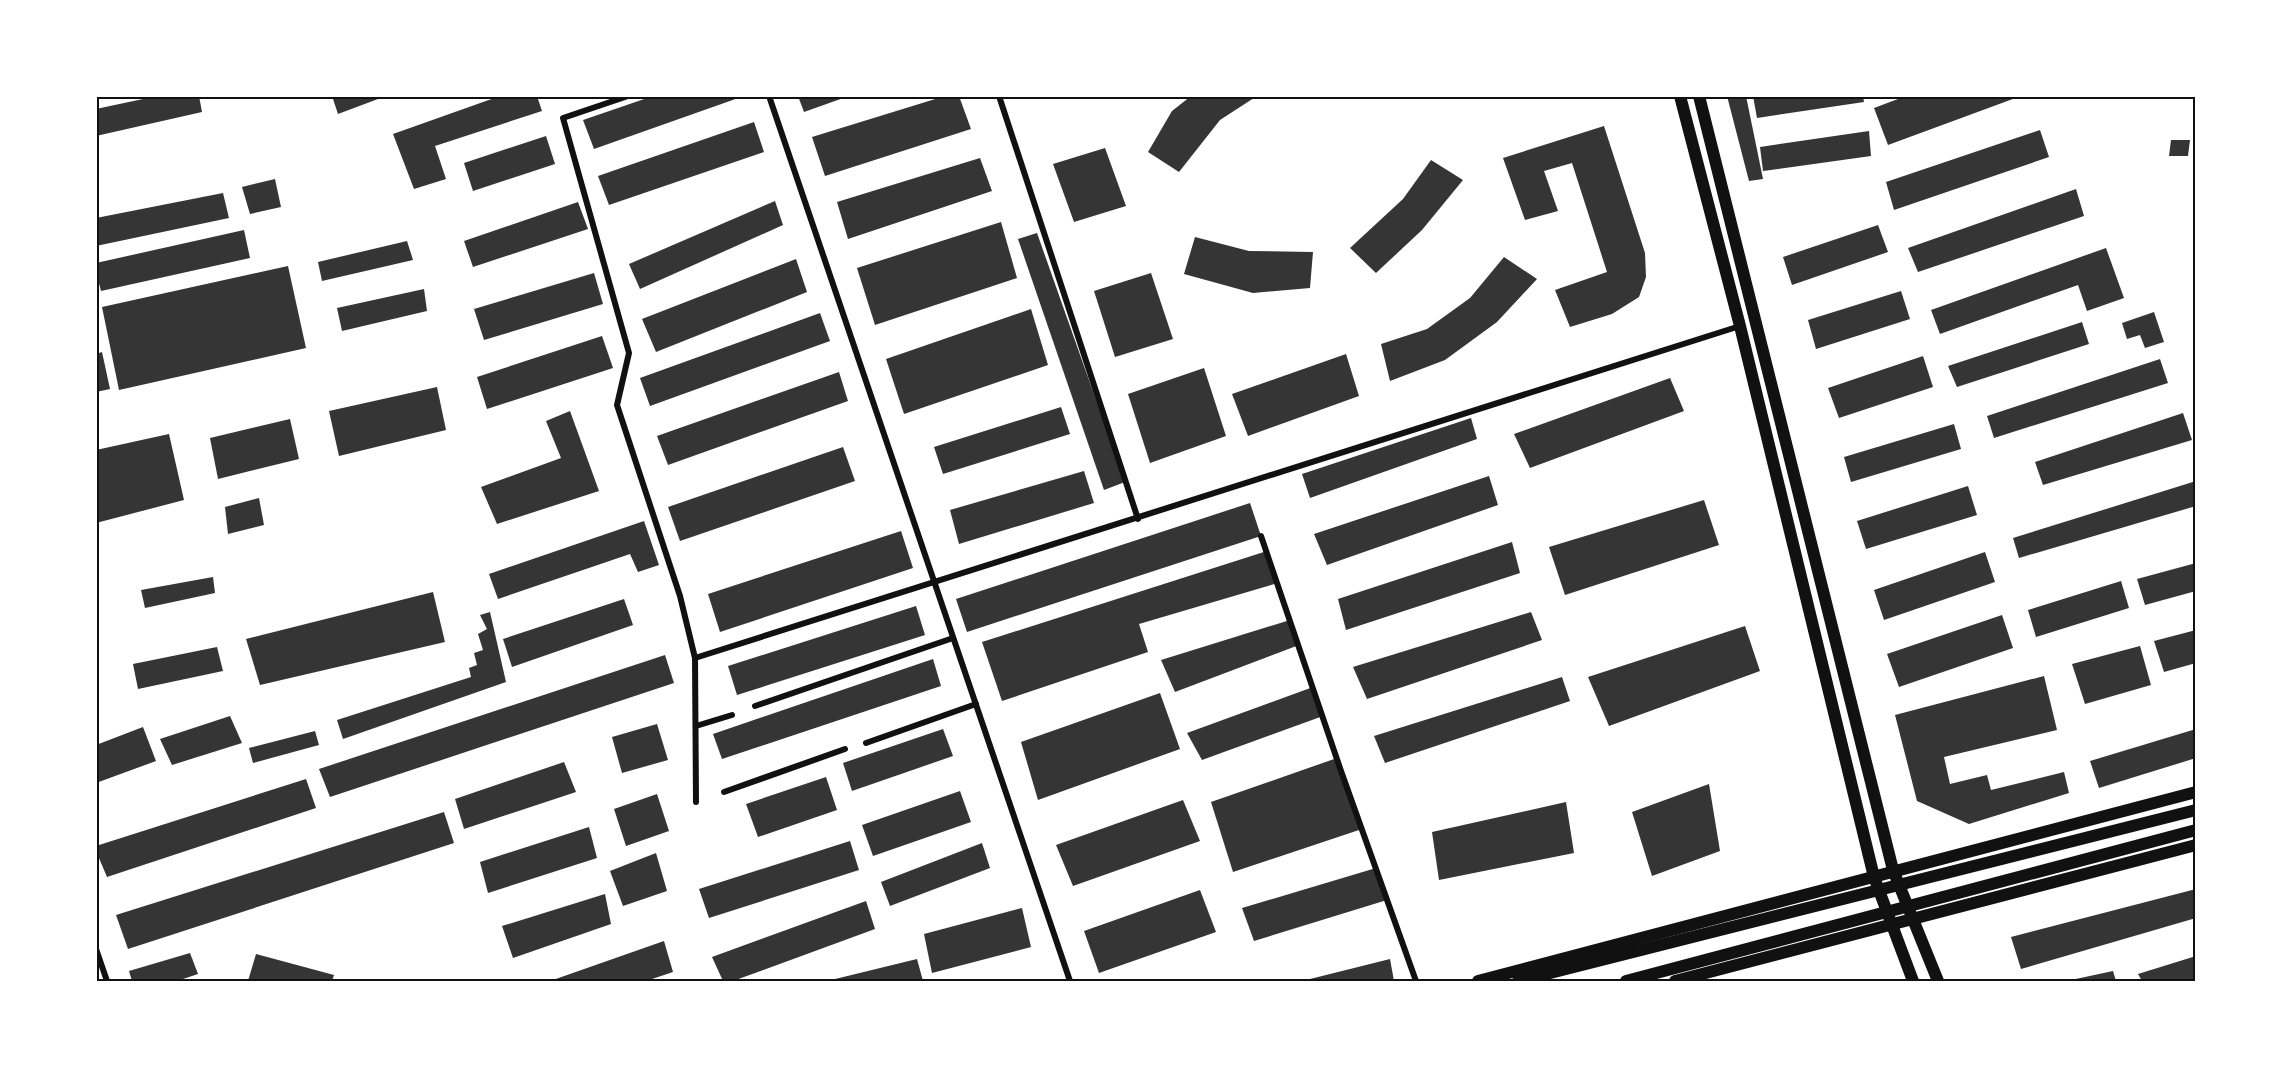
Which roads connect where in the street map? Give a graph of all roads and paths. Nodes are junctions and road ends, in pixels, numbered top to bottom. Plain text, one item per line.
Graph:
1 (628, 96) edge
2 (769, 96) edge
3 (999, 96) edge
4 (1680, 96) edge
5 (1699, 96) edge
6 (1740, 326) junction
7 (1137, 519) junction
8 (1261, 536) dead end
9 (934, 583) junction
10 (953, 638) junction
11 (695, 658) junction
12 (975, 704) junction
13 (755, 706) dead end
14 (732, 715) dead end
15 (696, 726) junction
16 (866, 743) dead end
17 (846, 749) dead end
18 (724, 792) dead end
19 (2196, 792) edge
20 (696, 802) dead end
21 (2196, 810) edge
22 (2196, 830) edge
23 (2196, 845) edge
24 (1893, 870) junction
25 (1874, 877) junction
26 (1914, 919) junction
27 (1890, 925) junction
28 (96, 949) edge
29 (107, 981) edge
30 (1070, 981) edge
31 (1416, 981) edge
32 (1478, 981) edge
33 (1518, 981) edge
34 (1626, 981) edge
35 (1675, 981) edge
36 (1913, 981) edge
37 (1938, 981) edge

1 - 11 street
2 - 9 street
3 - 7 street
4 - 6 main road
5 - 24 main road
6 - 7 street
6 - 25 main road
7 - 9 street
8 - 31 street
9 - 10 street
9 - 11 street
10 - 12 street
10 - 13 street
11 - 15 street
12 - 16 street
12 - 30 street
14 - 15 street
15 - 20 street
17 - 18 street
19 - 24 main road
21 - 33 main road
22 - 34 main road
23 - 26 main road
24 - 25 main road
24 - 26 main road
25 - 27 main road
25 - 32 main road
26 - 27 main road
26 - 37 main road
27 - 35 main road
27 - 36 main road
28 - 29 street

